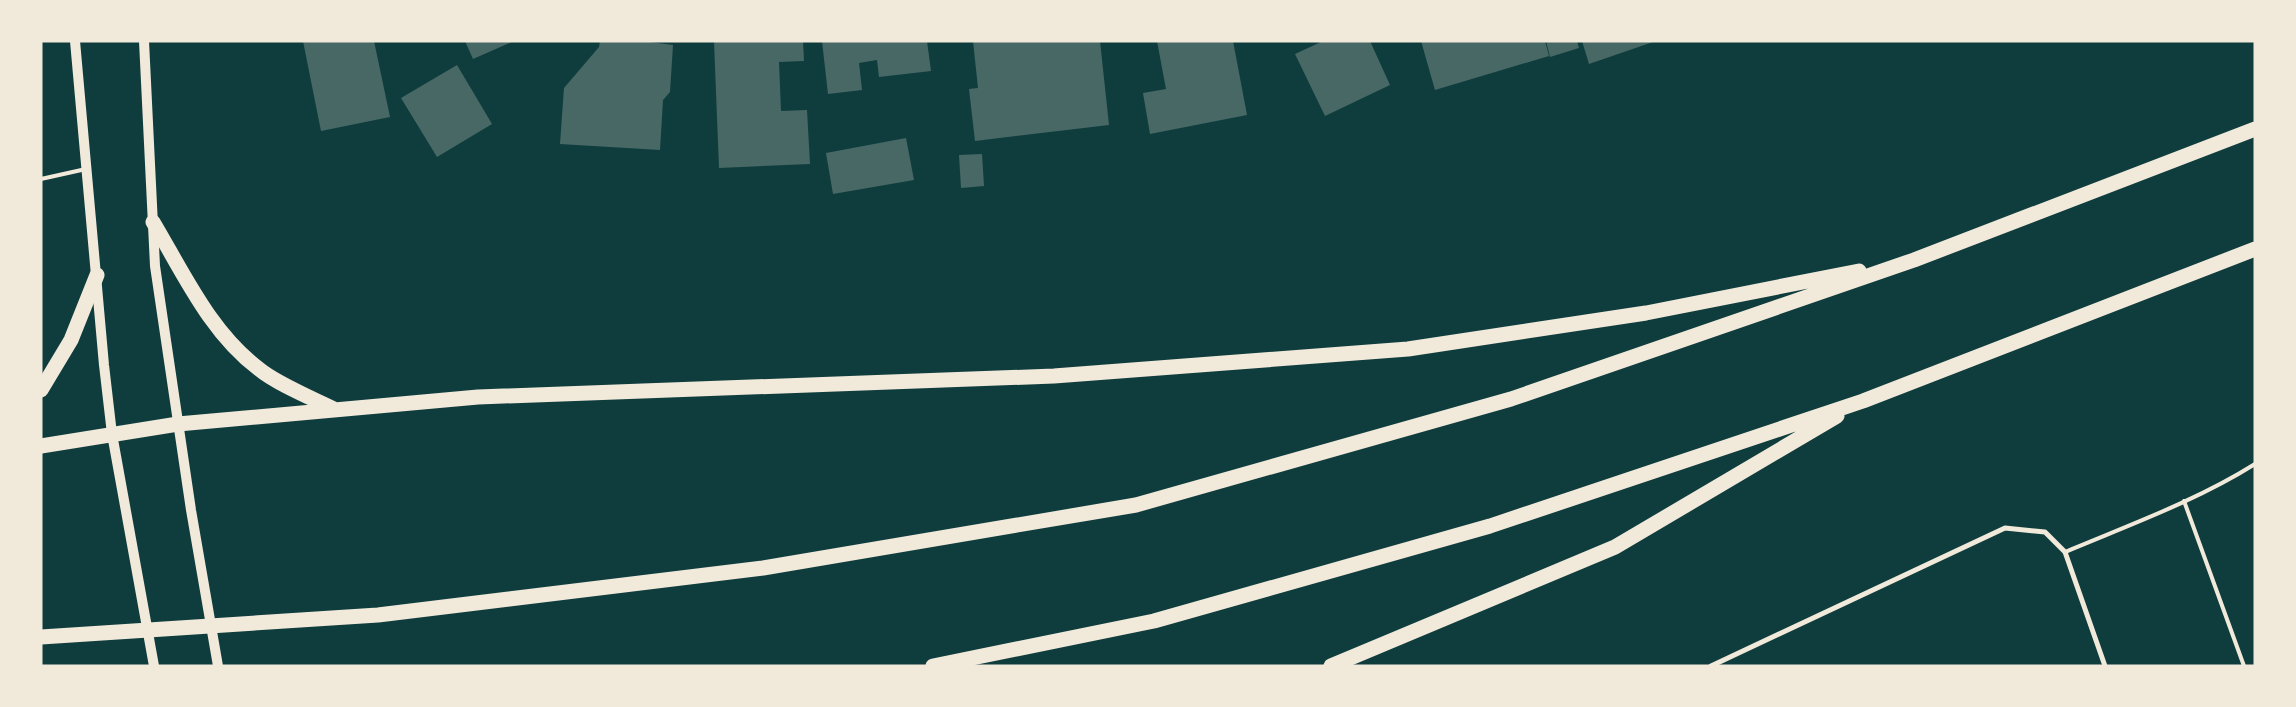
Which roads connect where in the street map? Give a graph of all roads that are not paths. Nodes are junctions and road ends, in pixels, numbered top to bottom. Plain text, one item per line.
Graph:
1 (75, 41) edge
2 (144, 41) edge
3 (2255, 130) edge
4 (86, 169) junction
5 (41, 180) edge
6 (153, 222) junction
7 (2255, 249) edge
8 (1914, 260) junction
9 (96, 275) junction
10 (41, 390) edge
11 (1864, 401) junction
12 (336, 410) junction
13 (178, 424) junction
14 (112, 434) junction
15 (41, 446) edge
16 (2255, 464) edge
17 (2184, 501) junction
18 (2065, 552) junction
19 (41, 637) edge
20 (154, 666) edge
21 (218, 666) edge
22 (933, 666) edge
23 (1330, 666) edge
24 (1711, 666) edge
25 (2104, 666) edge
26 (2244, 666) edge

1 - 4 main road
2 - 6 main road
3 - 8 highway
4 - 5 lane
4 - 9 main road
6 - 12 highway
6 - 13 main road
7 - 11 highway
8 - 12 highway
8 - 19 highway
9 - 10 highway
9 - 14 main road
11 - 22 highway
11 - 23 highway
12 - 13 highway
13 - 14 highway
13 - 21 main road
14 - 15 highway
14 - 20 main road
16 - 17 lane
17 - 18 lane
17 - 26 lane
18 - 24 street
18 - 25 street

